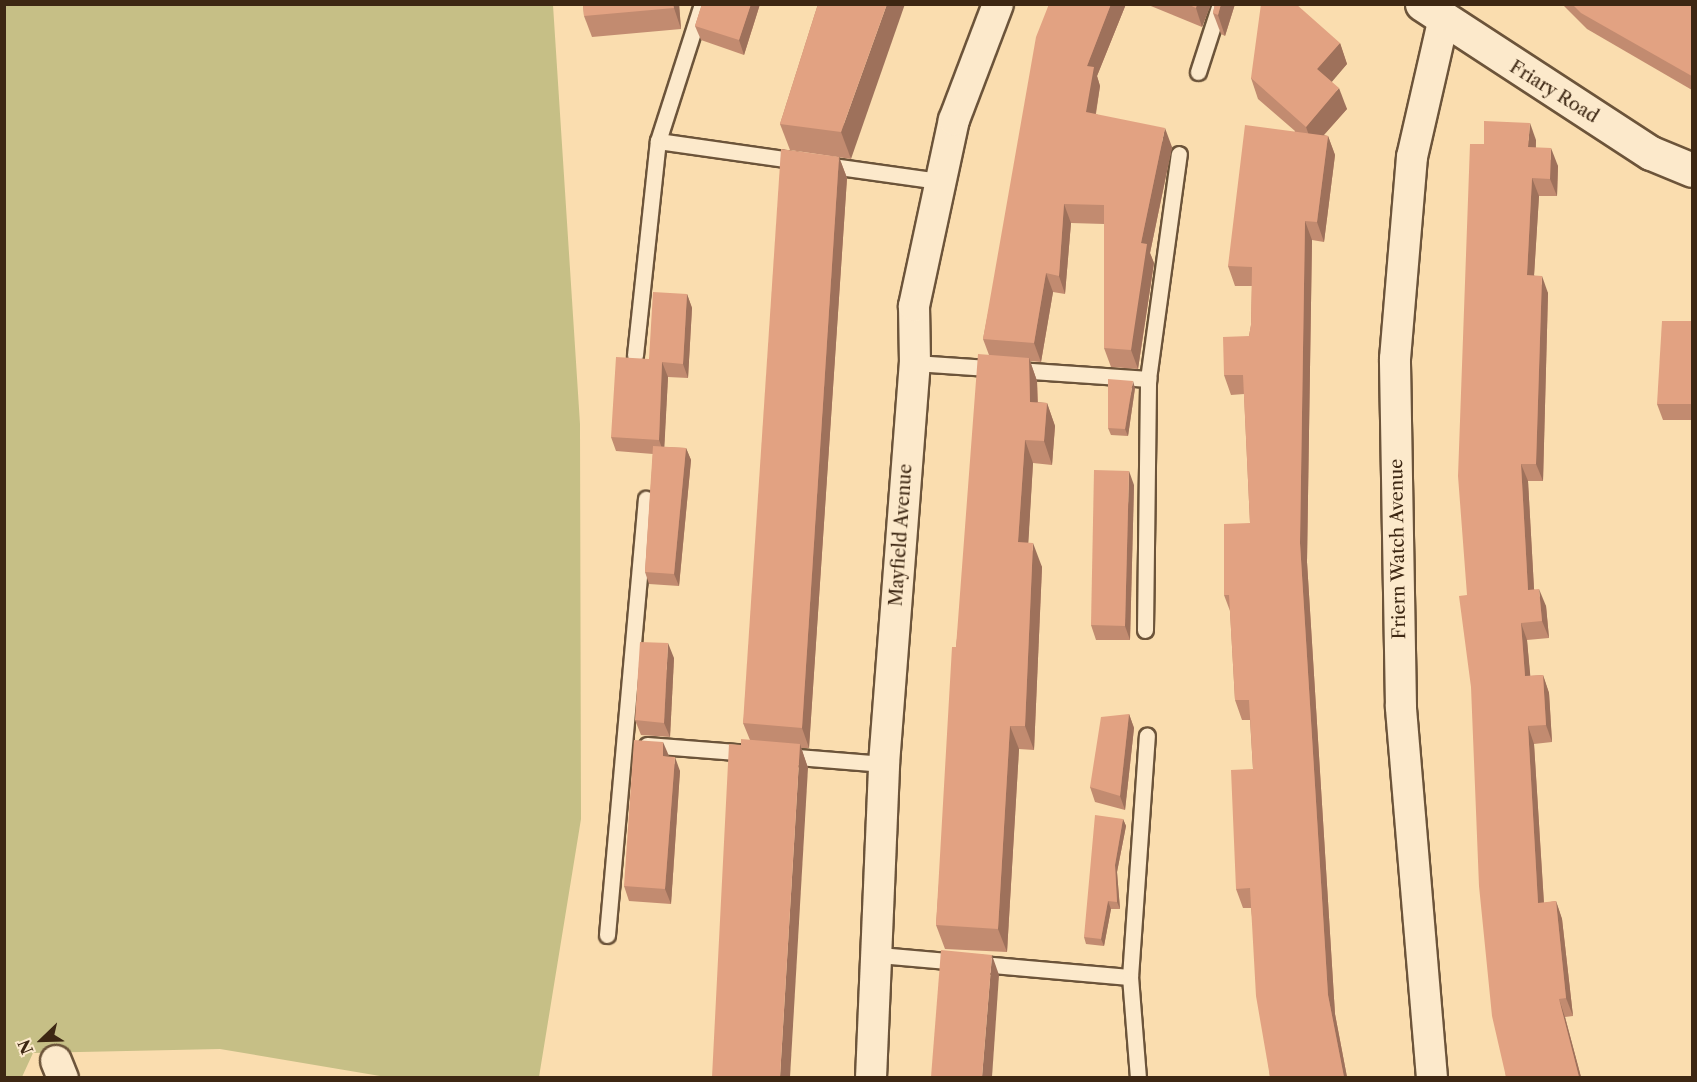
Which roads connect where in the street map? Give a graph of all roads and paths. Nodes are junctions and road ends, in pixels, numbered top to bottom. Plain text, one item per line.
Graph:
1 (702, 4) edge
2 (998, 4) edge
3 (1220, 4) edge
4 (1433, 13) edge
5 (1198, 72) dead end
6 (658, 141) junction
7 (1179, 154) dead end
8 (1692, 170) edge
9 (939, 181) junction
10 (635, 355) dead end
11 (915, 363) junction
12 (1148, 379) junction
13 (646, 499) dead end
14 (1145, 630) dead end
15 (1147, 736) dead end
16 (623, 743) junction
17 (884, 764) junction
18 (607, 935) dead end
19 (878, 955) junction
20 (1130, 977) junction
21 (871, 1077) edge
22 (1138, 1077) edge
23 (1432, 1077) edge

1 - 6 lane
2 - 9 street, Mayfield Avenue
3 - 5 lane
4 - 8 street, Friary Road
4 - 23 street, Friern Watch Avenue
6 - 9 lane
6 - 10 lane
7 - 12 lane
9 - 11 street, Mayfield Avenue
11 - 12 lane
11 - 17 street, Mayfield Avenue
12 - 14 lane
13 - 16 lane
15 - 20 lane
16 - 17 lane
16 - 18 lane
17 - 19 street, Mayfield Avenue
19 - 20 lane
19 - 21 street, Mayfield Avenue
20 - 22 lane

